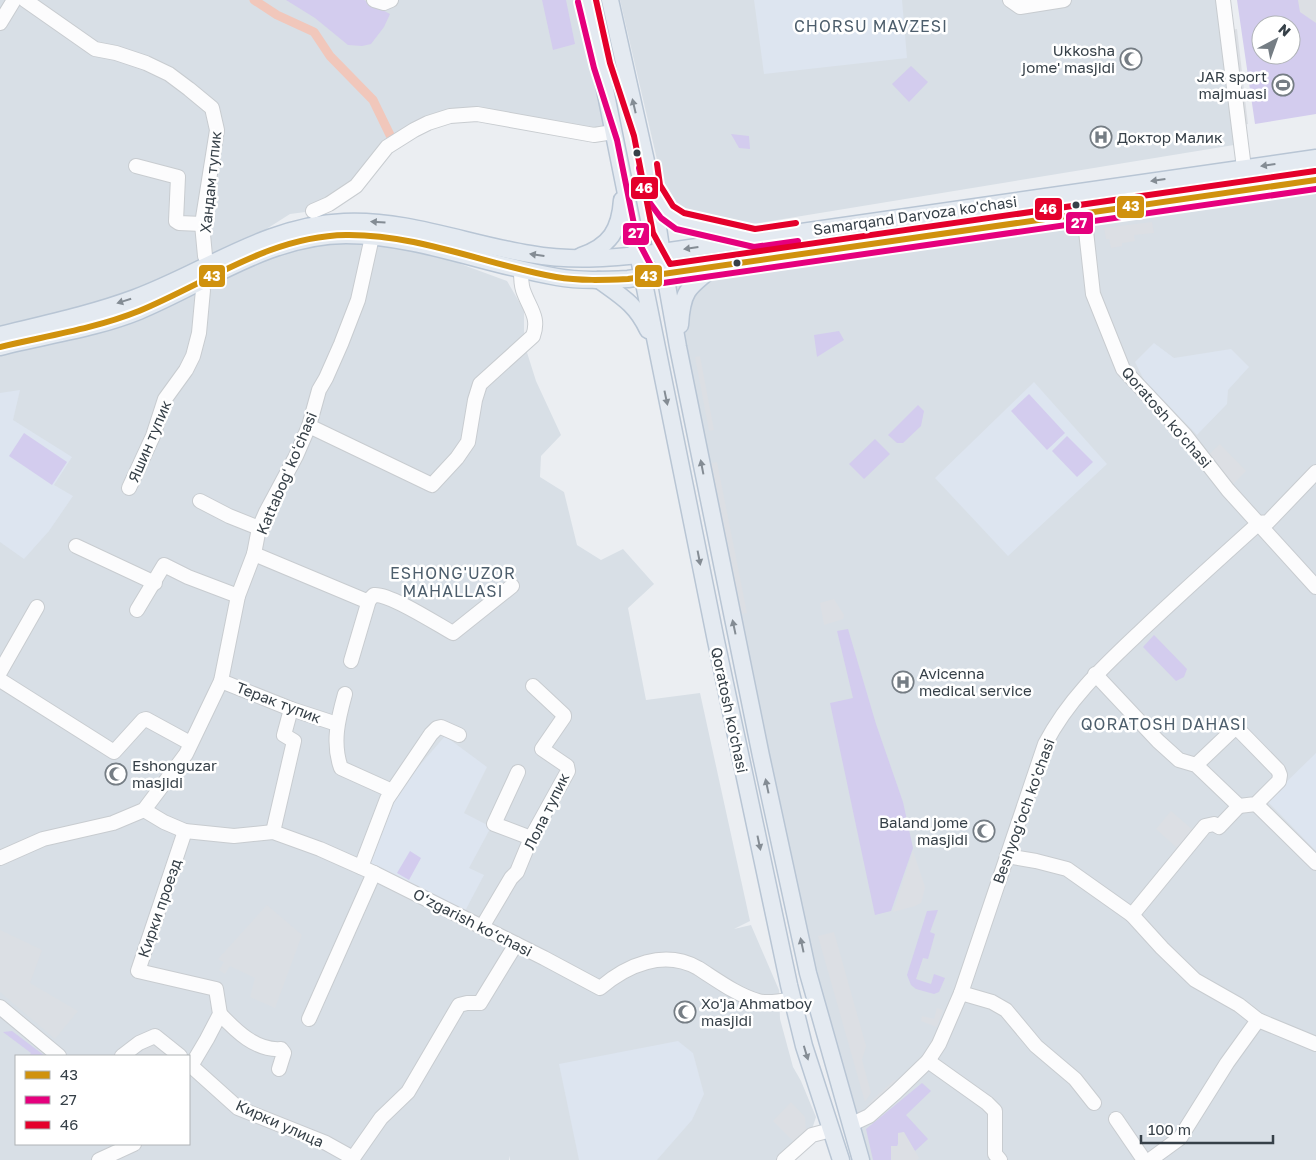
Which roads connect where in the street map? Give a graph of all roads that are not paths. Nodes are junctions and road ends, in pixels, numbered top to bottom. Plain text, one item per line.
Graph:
1 (14, 0) edge
2 (26, 0) edge
3 (374, 0) edge
4 (391, 0) edge
5 (588, 0) edge
6 (610, 0) edge
7 (1010, 0) edge
8 (1064, 0) edge
9 (1223, 0) edge
10 (0, 23) edge
11 (602, 66) junction
12 (613, 132) junction
13 (1316, 158) edge
14 (136, 166) dead end
15 (1244, 168) junction
16 (1206, 174) junction
17 (1316, 180) edge
18 (623, 183) junction
19 (652, 188) junction
20 (1210, 195) junction
21 (313, 211) dead end
22 (1084, 213) junction
23 (202, 224) junction
24 (372, 237) junction
25 (755, 238) junction
26 (658, 252) junction
27 (638, 255) junction
28 (498, 256) junction
29 (567, 259) junction
30 (209, 264) junction
31 (714, 267) junction
32 (521, 270) junction
33 (653, 276) junction
34 (599, 280) junction
35 (198, 283) junction
36 (80, 322) junction
37 (0, 335) edge
38 (0, 347) edge
39 (678, 347) junction
40 (657, 350) junction
41 (309, 426) junction
42 (696, 439) junction
43 (1316, 472) edge
44 (129, 488) dead end
45 (200, 501) dead end
46 (1259, 523) junction
47 (259, 528) junction
48 (76, 546) dead end
49 (254, 554) junction
50 (154, 583) junction
51 (512, 586) dead end
52 (1316, 587) edge
53 (238, 596) junction
54 (368, 600) junction
55 (37, 607) dead end
56 (137, 610) dead end
57 (351, 661) dead end
58 (1095, 674) junction
59 (1, 680) edge
60 (221, 680) junction
61 (533, 686) dead end
62 (345, 694) dead end
63 (291, 709) junction
64 (337, 724) junction
65 (460, 735) dead end
66 (190, 743) junction
67 (1196, 765) junction
68 (518, 772) dead end
69 (392, 791) junction
70 (1256, 804) junction
71 (1239, 806) junction
72 (144, 810) junction
73 (185, 830) junction
74 (272, 832) junction
75 (531, 838) junction
76 (1007, 856) junction
77 (0, 858) edge
78 (1316, 863) edge
79 (361, 867) junction
80 (374, 873) junction
81 (1132, 915) junction
82 (482, 927) junction
83 (516, 944) junction
84 (812, 992) junction
85 (960, 993) junction
86 (793, 999) junction
87 (220, 1014) junction
88 (3, 1016) edge
89 (309, 1019) dead end
90 (1258, 1020) junction
91 (1316, 1044) edge
92 (58, 1055) edge
93 (123, 1055) edge
94 (179, 1055) edge
95 (928, 1061) junction
96 (190, 1065) edge
97 (279, 1069) dead end
98 (1094, 1103) dead end
99 (1116, 1119) dead end
100 (852, 1124) junction
101 (832, 1130) junction
102 (132, 1145) edge
103 (353, 1159) edge
104 (99, 1160) edge
105 (784, 1160) edge
106 (841, 1160) edge
107 (861, 1160) edge
108 (1000, 1160) edge
109 (1144, 1160) edge
110 (1150, 1160) edge

1 - 10 street
2 - 23 street, Хандам тупик
3 - 4 street
5 - 11 main road
19 -> 6 main road
7 - 8 street
9 - 15 street
11 - 12 main road
11 - 26 main road
12 - 18 main road
12 - 21 street
13 -> 15 main road, Samarqand Darvoza ko'chasi
14 - 23 street
15 - 16 main road, Samarqand Darvoza ko'chasi
16 - 20 main road
16 -> 25 main road, Samarqand Darvoza ko'chasi
17 - 20 main road, Samarqand Darvoza ko'chasi
18 - 27 main road, Qoratosh ko'chasi
18 - 29 main road
19 - 25 main road
19 - 26 main road
20 - 22 main road, Samarqand Darvoza ko'chasi
22 - 31 main road, Samarqand Darvoza ko'chasi
22 - 46 street, Qoratosh ko'chasi
23 - 30 street, Хандам тупик
24 - 28 main road
24 - 35 main road
24 - 41 street, Kattabogʻ koʻchasi
25 -> 26 main road, Samarqand Darvoza ko'chasi
26 - 27 main road, Samarqand Darvoza ko'chasi
26 - 33 main road
27 - 29 main road, Samarqand Darvoza ko'chasi
27 - 33 main road, Qoratosh ko'chasi
29 -> 28 main road, Samarqand Darvoza ko'chasi
28 -> 30 main road, Samarqand Darvoza ko'chasi
28 - 32 main road, Samarqand Darvoza ko'chasi
30 -> 36 main road, Samarqand Darvoza ko'chasi
31 - 33 main road, Samarqand Darvoza ko'chasi
31 - 39 main road
32 - 34 main road, Samarqand Darvoza ko'chasi
32 - 41 street
33 - 34 main road, Samarqand Darvoza ko'chasi
33 - 39 main road, Qoratosh ko'chasi
33 - 40 main road, Qoratosh ko'chasi
33 - 42 main road
34 - 40 main road
35 - 36 main road
35 - 44 street, Яшин тупик
36 - 37 main road
36 - 38 main road
39 - 42 main road, Qoratosh ko'chasi
40 -> 86 main road, Qoratosh ko'chasi
41 - 47 street, Kattabogʻ koʻchasi
84 -> 42 main road, Qoratosh ko'chasi
43 - 46 street, Beshyog'och ko'chasi
45 - 47 street
46 - 52 street, Qoratosh ko'chasi
46 - 58 street, Beshyog'och ko'chasi
47 - 49 street, Kattabogʻ koʻchasi
48 - 50 street
49 - 53 street, Kattabogʻ koʻchasi
49 - 54 street
50 - 53 street
50 - 56 street
51 - 54 street
53 - 60 street, Kattabogʻ koʻchasi
54 - 57 street
55 - 59 street
58 - 67 street
58 - 76 street, Beshyog'och ko'chasi
59 - 66 street
60 - 63 street, Терак тупик
60 - 66 street, Kattabogʻ koʻchasi
61 - 75 street, Лола тупик
62 - 64 street, Терак тупик
63 - 64 street, Терак тупик
63 - 74 street
64 - 69 street, Терак тупик
65 - 69 street
66 - 72 street, Kattabogʻ koʻchasi
67 - 70 street
67 - 71 street
68 - 75 street
69 - 79 street
70 - 71 street
70 - 78 street
71 - 81 street
72 - 73 street, O‘zgarish ko‘chasi
72 - 77 street
73 - 74 street, O‘zgarish ko‘chasi
73 - 87 street, Кирки проезд
74 - 79 street, O‘zgarish ko‘chasi
75 - 82 street, Лола тупик
76 - 81 street
76 - 85 street, Beshyog'och ko'chasi
79 - 80 street, O‘zgarish ko‘chasi
80 - 82 street, O‘zgarish ko‘chasi
80 - 89 street
81 - 90 street
82 - 83 street, O‘zgarish ko‘chasi
83 - 86 street, O‘zgarish ko‘chasi
83 - 103 street
84 - 86 main road
84 - 100 main road, Qoratosh ko'chasi
85 - 95 street, Beshyog'och ko'chasi
85 - 98 street
86 -> 101 main road, Qoratosh ko'chasi
87 - 96 street
87 - 97 street
88 - 92 street
90 - 91 street
90 - 110 street
93 - 94 street
95 - 100 street, Beshyog'och ko'chasi
95 - 108 street
96 - 103 street, Кирки улица
99 - 109 street
100 - 101 main road
100 - 107 main road, Qoratosh ko'chasi
101 - 105 street
101 - 106 main road, Qoratosh ko'chasi
102 - 104 street

